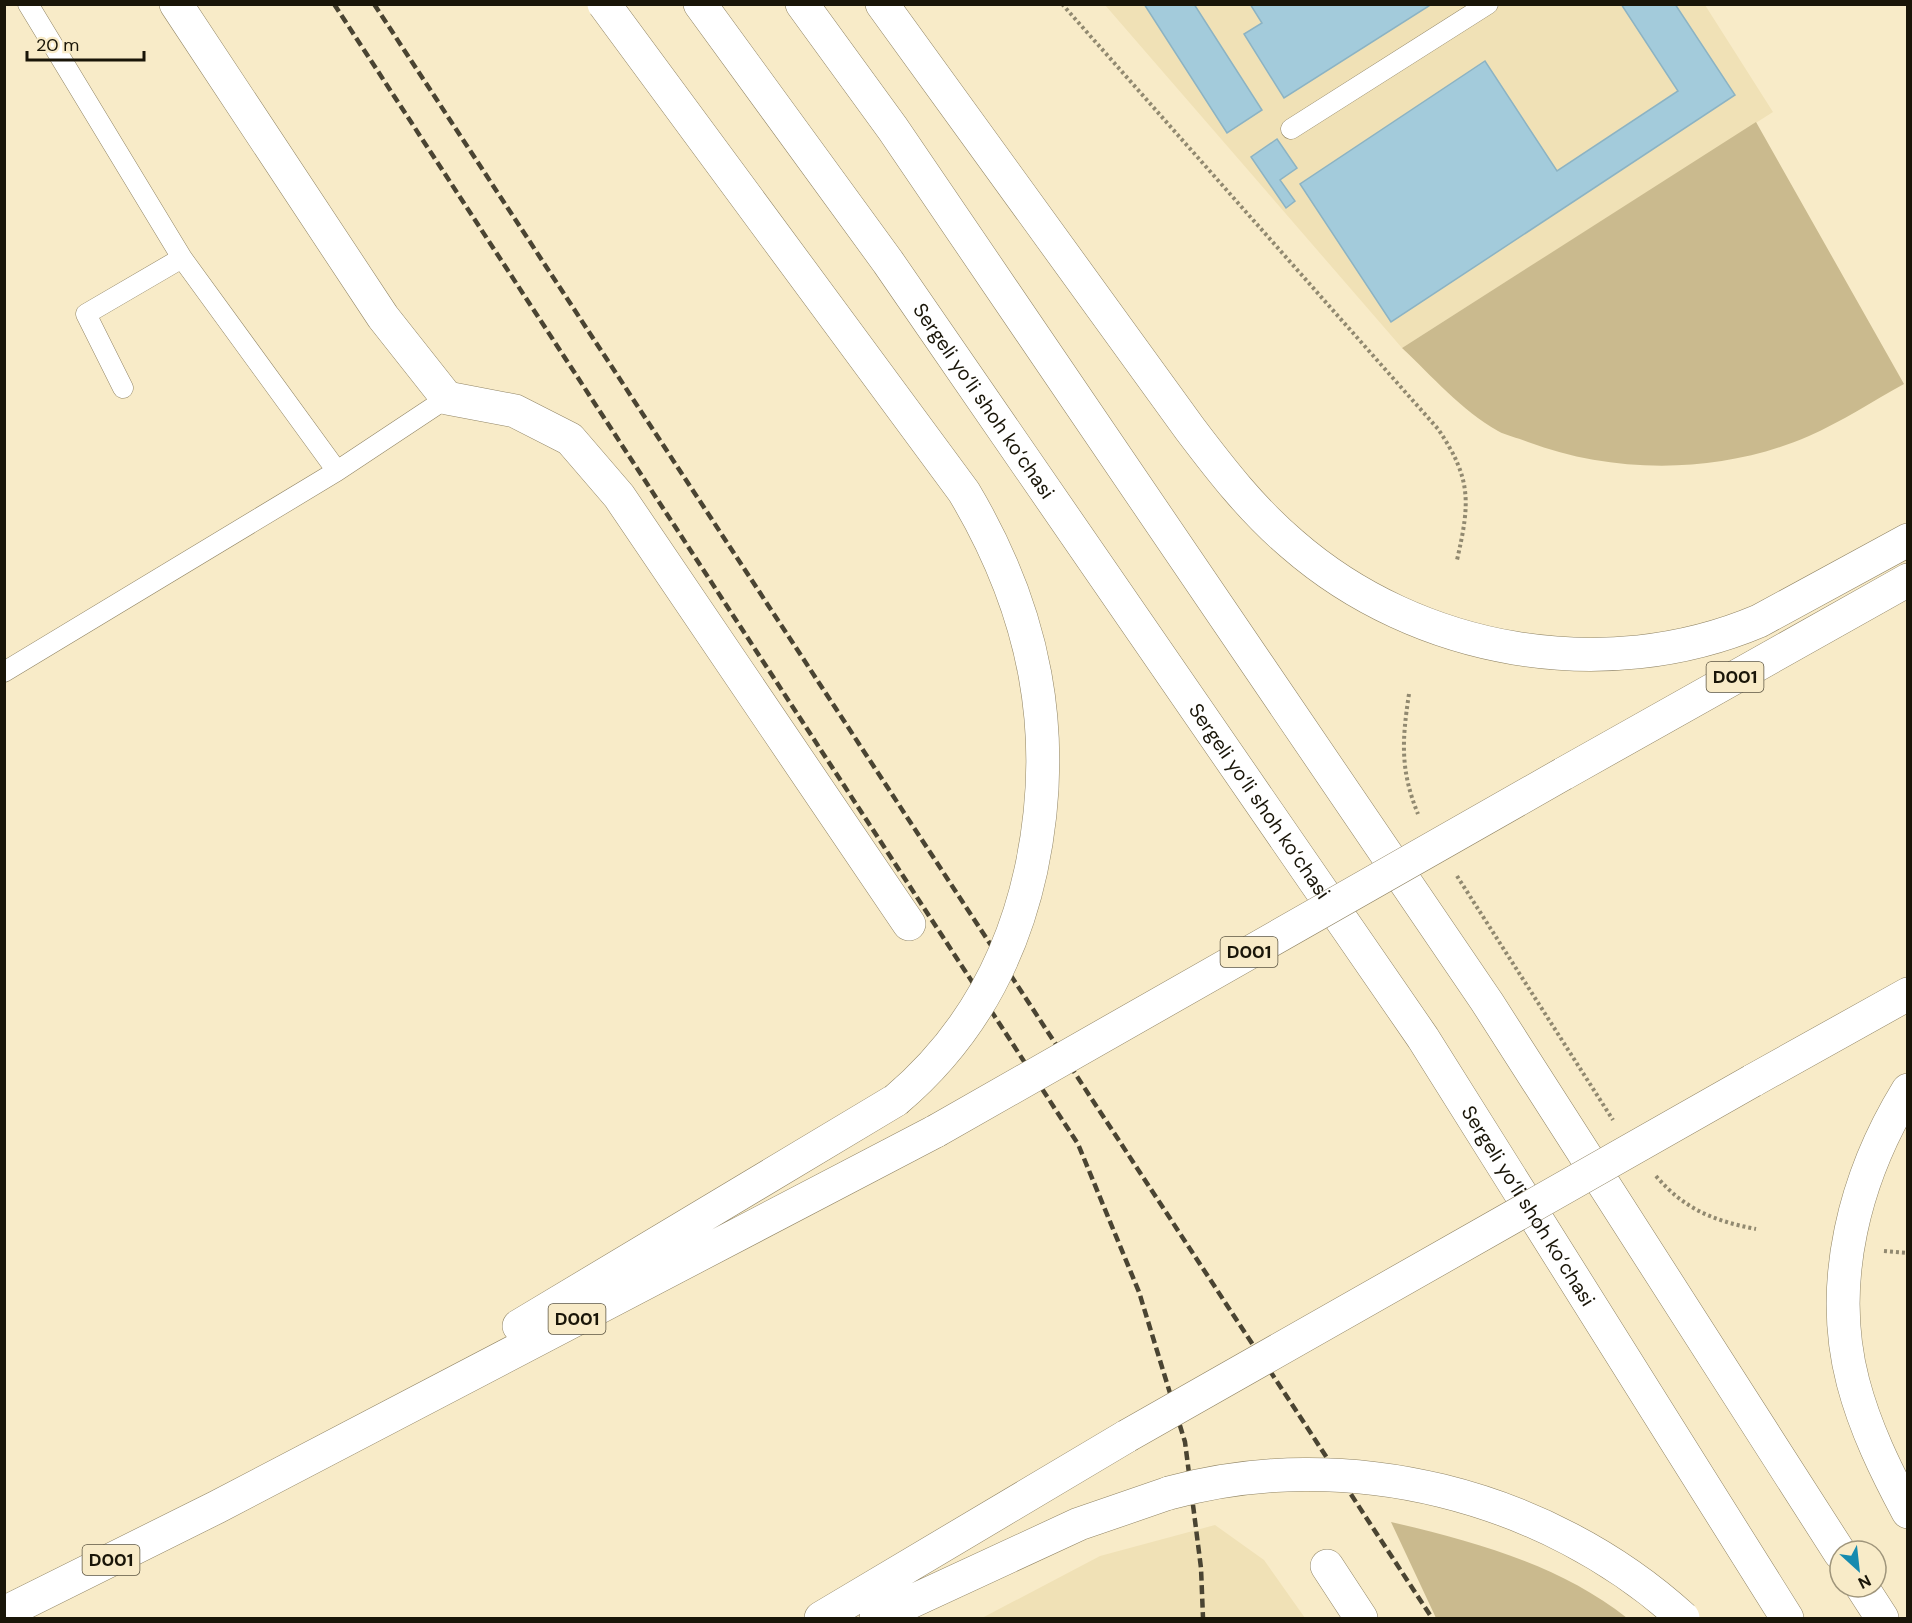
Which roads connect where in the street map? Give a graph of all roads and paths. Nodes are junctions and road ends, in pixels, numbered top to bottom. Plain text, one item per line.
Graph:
1 (28, 4) edge
2 (176, 4) edge
3 (604, 4) edge
4 (699, 4) edge
5 (802, 4) edge
6 (882, 4) edge
7 (1062, 4) edge
8 (1488, 4) edge
9 (1291, 129) dead end
10 (182, 258) junction
11 (123, 388) dead end
12 (447, 398) junction
13 (337, 471) junction
14 (1908, 540) edge
15 (1457, 560) dead end
16 (1908, 580) edge
17 (4, 672) edge
18 (1409, 694) dead end
19 (1419, 816) dead end
20 (1450, 866) dead end
21 (909, 924) dead end
22 (1908, 994) edge
23 (1908, 1090) edge
24 (1616, 1124) dead end
25 (1654, 1174) dead end
26 (1755, 1229) dead end
27 (1874, 1250) dead end
28 (1908, 1253) edge
29 (217, 1507) junction
30 (1908, 1512) edge
31 (1831, 1539) edge
32 (1327, 1566) dead end
33 (1870, 1599) edge
34 (4, 1612) edge
35 (821, 1618) edge
36 (876, 1618) edge
37 (1361, 1618) edge
38 (1683, 1618) edge
39 (1787, 1618) edge
40 (1882, 1618) edge

1 - 10 lane
2 - 12 main road
3 - 29 main road, bridge
4 - 39 main road, Sergeli yo‘li shoh ko‘chasi
5 - 31 main road
6 - 14 main road
7 - 15 path
8 - 9 lane
10 - 11 lane
10 - 13 lane
12 - 13 lane
12 - 21 main road
13 - 17 lane
16 - 29 main road, D001, bridge
18 - 19 path
20 - 24 path
22 - 35 main road, bridge
23 - 30 main road
25 - 26 path
27 - 28 path
29 - 34 main road, D001
32 - 37 main road
33 - 40 main road
36 - 38 main road, bridge

